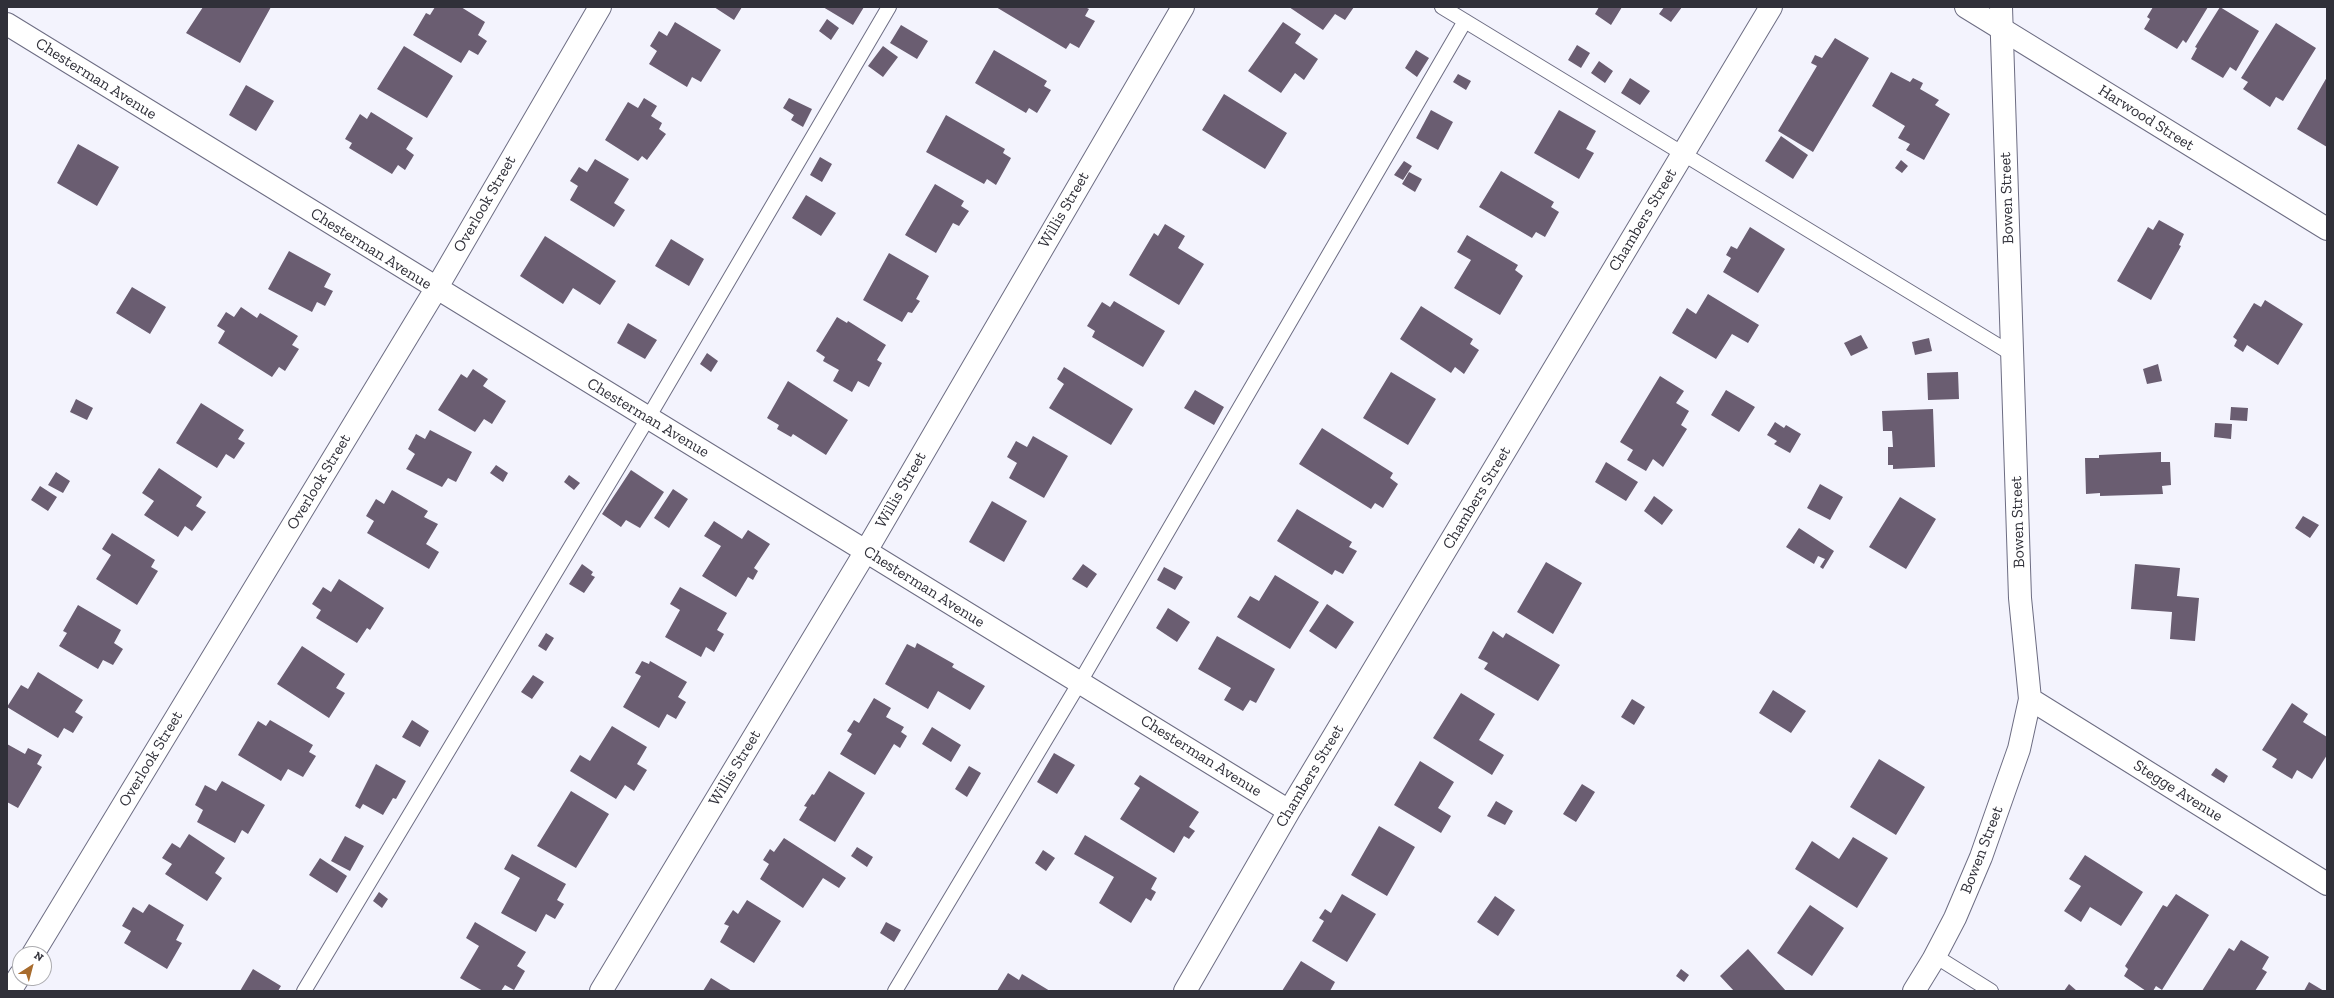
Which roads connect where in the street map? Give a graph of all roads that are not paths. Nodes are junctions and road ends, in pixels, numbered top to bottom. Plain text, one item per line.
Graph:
1 (600, 7) edge
2 (889, 7) edge
3 (1183, 7) edge
4 (1442, 7) edge
5 (1771, 7) edge
6 (1966, 7) edge
7 (2001, 7) edge
8 (1465, 21) junction
9 (7, 24) edge
10 (2002, 29) junction
11 (1683, 153) junction
12 (2327, 229) edge
13 (436, 289) junction
14 (2012, 354) junction
15 (648, 418) junction
16 (866, 551) junction
17 (1080, 682) junction
18 (2030, 699) junction
19 (1289, 811) junction
20 (2327, 884) edge
21 (38, 946) edge
22 (1935, 956) junction
23 (304, 991) edge
24 (601, 991) edge
25 (895, 991) edge
26 (1185, 991) edge
27 (1914, 991) edge
28 (1991, 991) edge

1 - 13 street, Overlook Street
2 - 15 lane
3 - 16 street, Willis Street
4 - 8 lane
5 - 11 street, Chambers Street
6 - 10 street, Harwood Street
7 - 10 street, Bowen Street
8 - 11 lane
8 - 17 lane
9 - 13 street, Chesterman Avenue
10 - 12 street, Harwood Street
10 - 14 street, Bowen Street
11 - 14 lane
11 - 19 street, Chambers Street
13 - 15 street, Chesterman Avenue
13 - 21 street, Overlook Street
14 - 18 street, Bowen Street
15 - 16 street, Chesterman Avenue
15 - 23 lane
16 - 17 street, Chesterman Avenue
16 - 24 street, Willis Street
17 - 19 street, Chesterman Avenue
17 - 25 lane
18 - 20 street, Stegge Avenue
18 - 22 street, Bowen Street
19 - 26 street, Chambers Street
22 - 27 street, Bowen Street
22 - 28 lane

